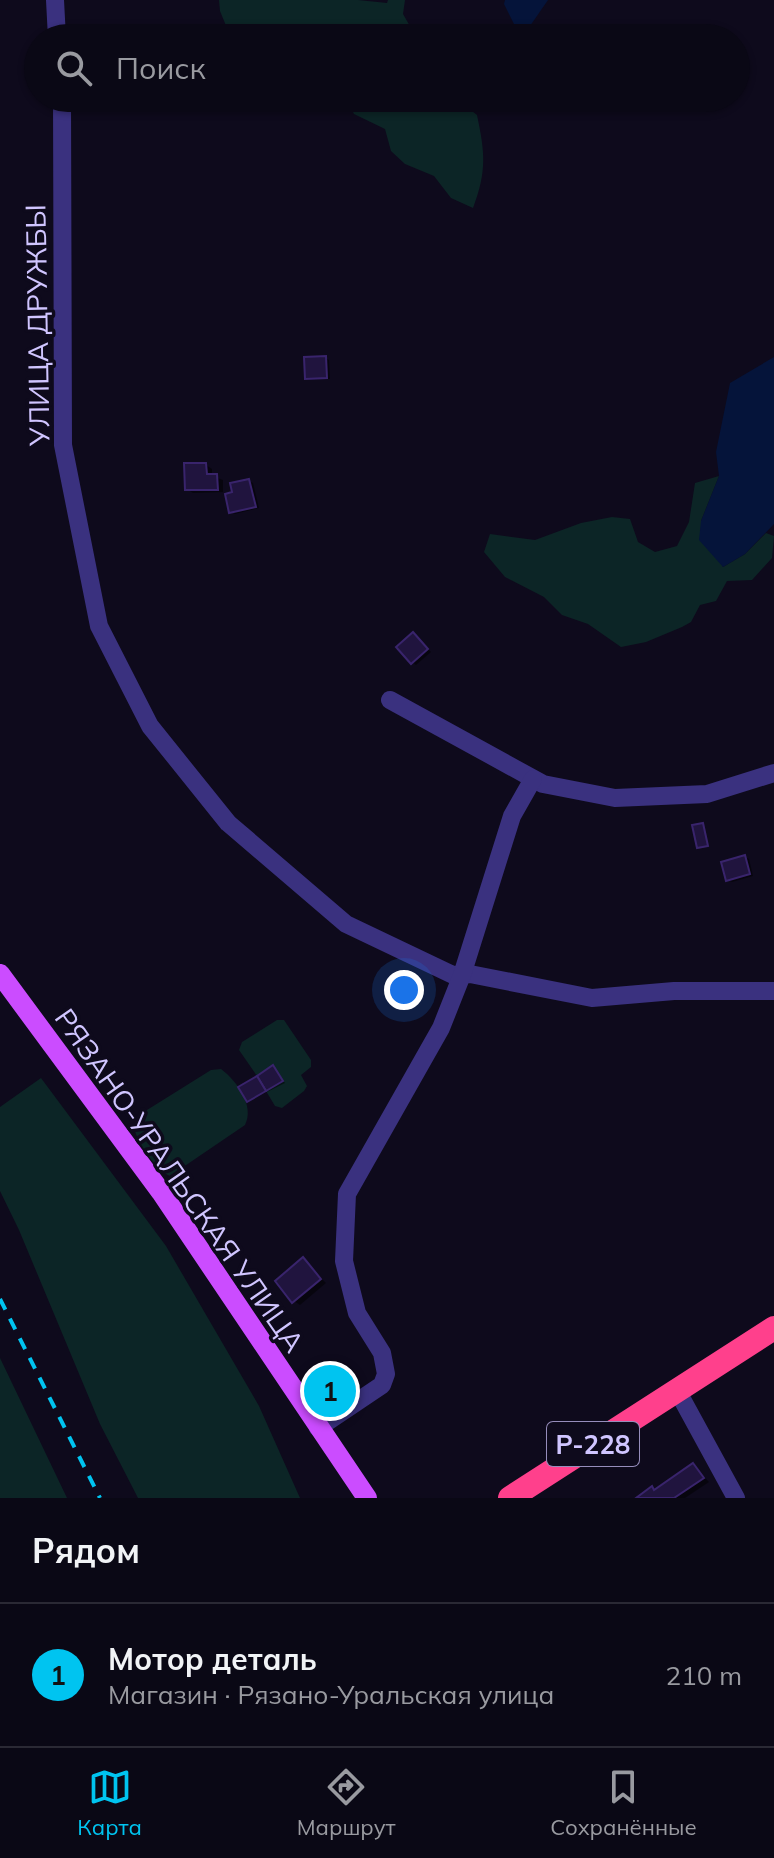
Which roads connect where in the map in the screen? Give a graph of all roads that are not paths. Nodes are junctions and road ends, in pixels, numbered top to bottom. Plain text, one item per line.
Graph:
1 (55, 0) edge
2 (56, 24) edge
3 (62, 112) edge
4 (390, 700) dead end
5 (774, 773) edge
6 (533, 779) junction
7 (0, 974) edge
8 (462, 975) junction
9 (774, 991) edge
10 (774, 1328) edge
11 (677, 1390) junction
12 (318, 1428) junction
13 (367, 1498) edge
14 (510, 1498) edge
15 (736, 1498) edge

1 - 2 street
3 - 8 street, УЛИЦА ДРУЖБЫ
4 - 6 street
5 - 6 street
6 - 8 street
7 - 12 main road, РЯЗАНО-УРАЛЬСКАЯ УЛИЦА
8 - 9 street, УЛИЦА ДРУЖБЫ
8 - 12 street
10 - 11 highway, Р-228
11 - 14 highway, Р-228
11 - 15 street
12 - 13 main road, РЯЗАНО-УРАЛЬСКАЯ УЛИЦА

